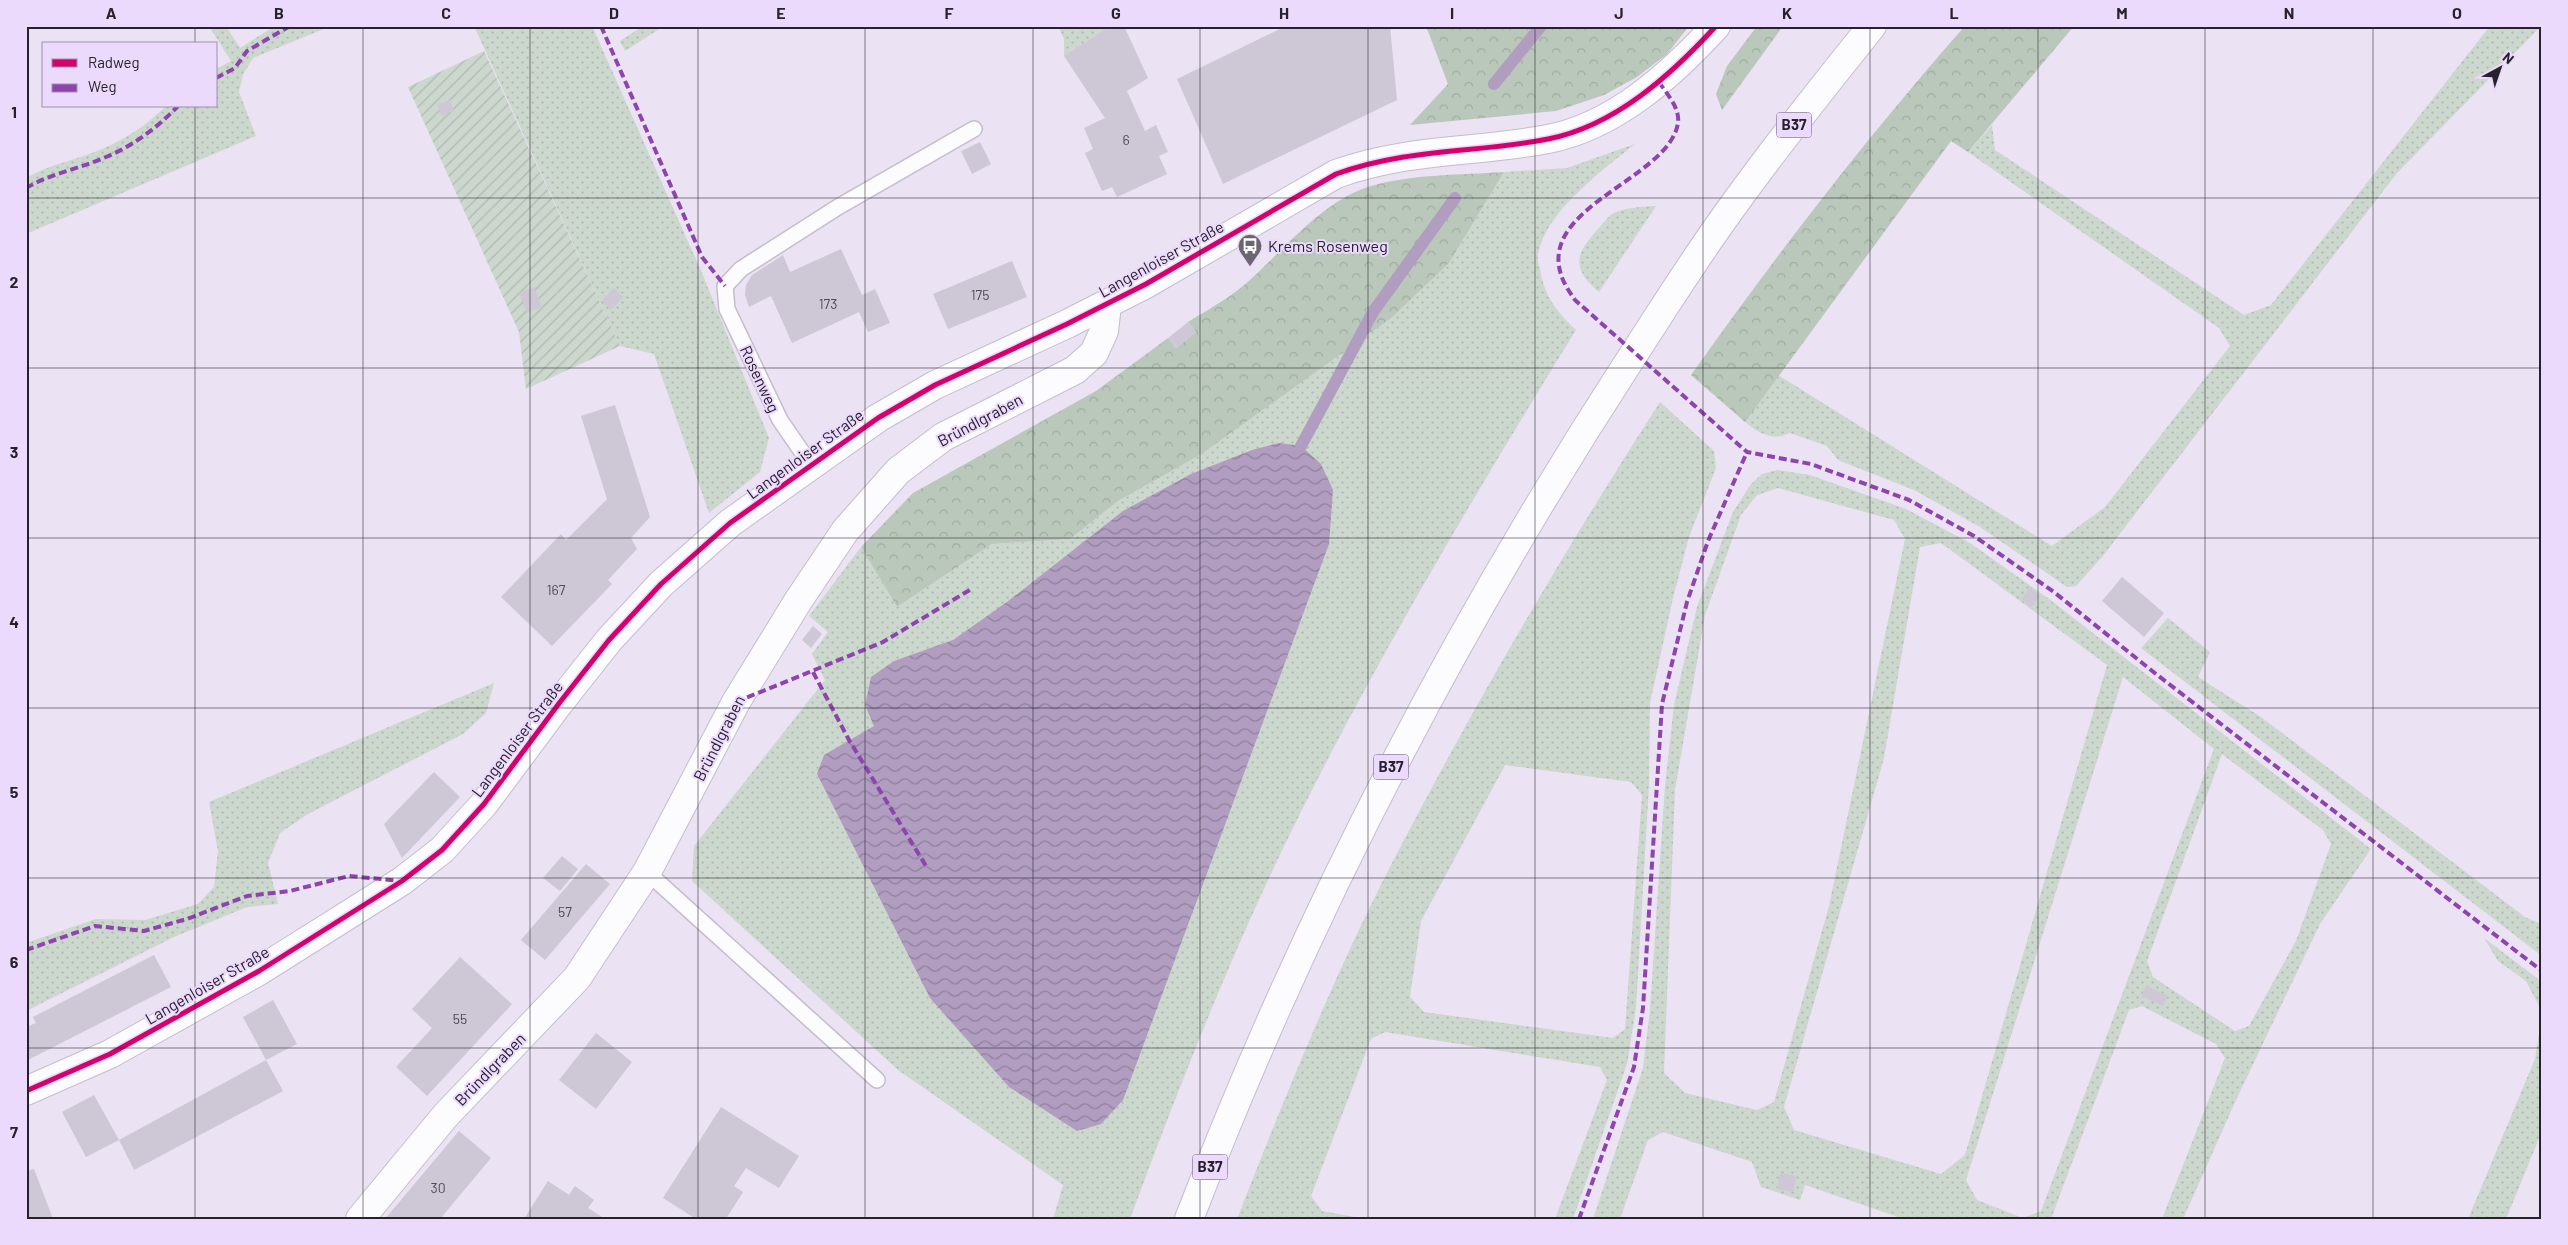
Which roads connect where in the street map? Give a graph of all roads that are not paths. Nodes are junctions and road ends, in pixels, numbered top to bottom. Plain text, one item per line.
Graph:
1 (1716, 26) edge
2 (1872, 26) edge
3 (974, 128) dead end
4 (1107, 305) junction
5 (811, 465) junction
6 (647, 872) junction
7 (877, 1080) dead end
8 (26, 1091) edge
9 (360, 1219) edge
10 (1189, 1219) edge

1 - 4 street, Langenloiser Straße
2 - 10 street, B37
3 - 5 lane, Rosenweg
4 - 5 street, Langenloiser Straße
4 - 6 street, Bründlgraben
5 - 8 street, Langenloiser Straße
6 - 7 lane
6 - 9 street, Bründlgraben

